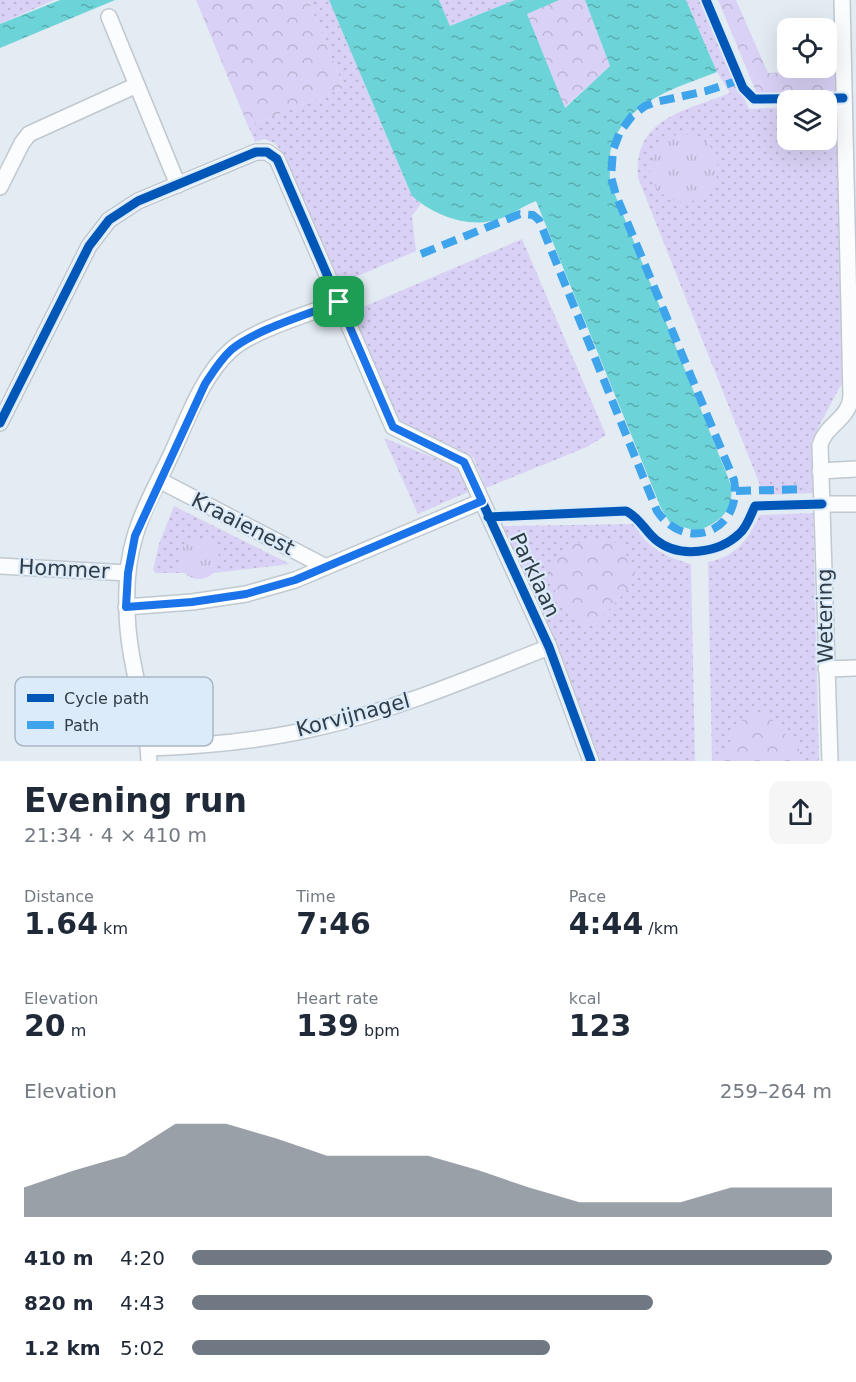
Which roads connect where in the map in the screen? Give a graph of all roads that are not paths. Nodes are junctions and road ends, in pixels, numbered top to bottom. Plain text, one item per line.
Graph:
1 (842, 0) edge
2 (109, 17) dead end
3 (137, 85) junction
4 (849, 97) edge
5 (178, 184) junction
6 (0, 187) edge
7 (852, 289) edge
8 (339, 302) junction
9 (0, 423) edge
10 (856, 469) edge
11 (820, 471) junction
12 (159, 480) junction
13 (482, 501) junction
14 (822, 504) junction
15 (856, 504) edge
16 (0, 566) edge
17 (326, 567) junction
18 (128, 573) junction
19 (126, 607) junction
20 (549, 647) junction
21 (856, 668) edge
22 (826, 669) junction
23 (136, 677) edge
24 (149, 754) edge
25 (591, 761) edge
26 (830, 761) edge

1 - 4 street, Wetering
2 - 3 street
3 - 5 street
3 - 6 street
4 - 7 street, Wetering
5 - 8 street, Parklaan
5 - 9 street
7 - 11 street, Wetering
8 - 12 street
8 - 13 street, Parklaan
10 - 11 street
11 - 14 street, Wetering
12 - 17 street, Kraaienest
12 - 18 street
13 - 17 street, Kraaienest
13 - 20 street, Parklaan
14 - 15 street
14 - 22 street, Wetering
16 - 18 street, Hommer
17 - 19 street, Kraaienest
18 - 19 street
19 - 23 street
20 - 24 street, Korvijnagel
20 - 25 street, Parklaan
21 - 22 street
22 - 26 street, Wetering

